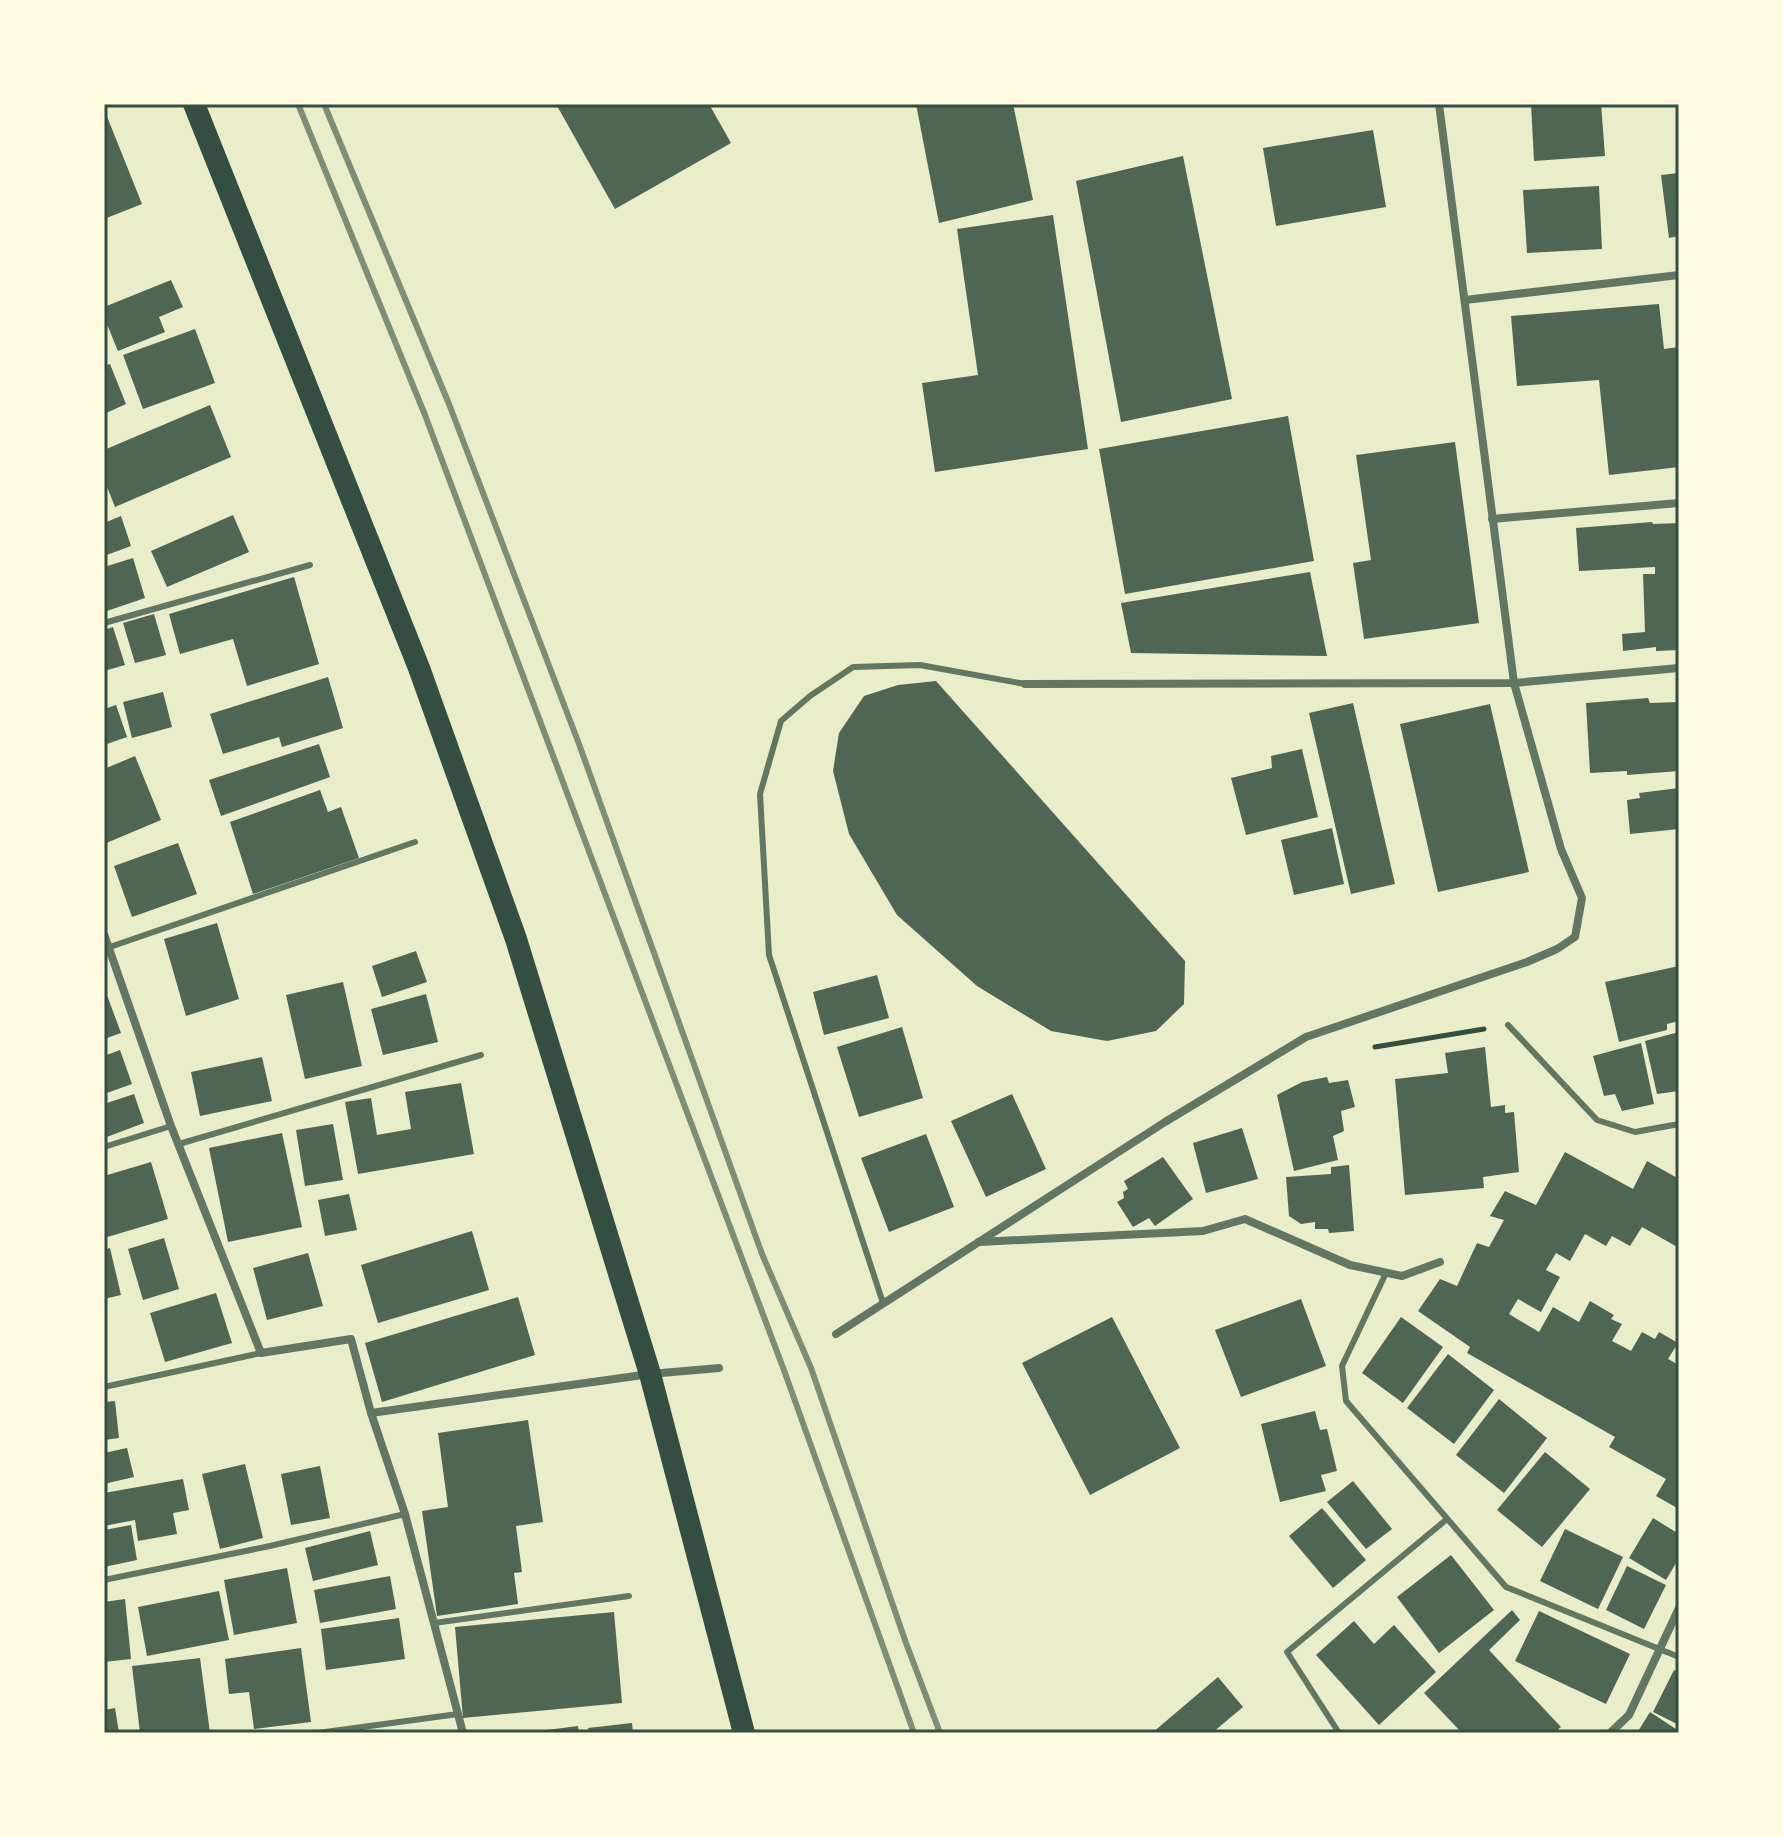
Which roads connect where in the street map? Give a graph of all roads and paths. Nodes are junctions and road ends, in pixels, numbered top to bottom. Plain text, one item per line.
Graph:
1 (194, 104) edge
2 (1439, 104) edge
3 (1679, 275) edge
4 (1465, 300) junction
5 (1679, 503) edge
6 (1492, 519) junction
7 (310, 565) dead end
8 (104, 623) edge
9 (1679, 668) edge
10 (1514, 683) junction
11 (1025, 684) joint
12 (415, 842) dead end
13 (104, 934) edge
14 (106, 949) edge
15 (1508, 1025) joint
16 (1371, 1048) dead end
17 (481, 1055) dead end
18 (1679, 1124) edge
19 (171, 1126) junction
20 (179, 1144) junction
21 (104, 1147) edge
22 (978, 1242) junction
23 (1440, 1262) dead end
24 (1386, 1273) junction
25 (883, 1303) junction
26 (836, 1334) dead end
27 (261, 1353) junction
28 (719, 1368) dead end
29 (650, 1374) junction
30 (104, 1387) edge
31 (371, 1413) junction
32 (405, 1514) junction
33 (1447, 1519) junction
34 (104, 1580) edge
35 (629, 1596) dead end
36 (1679, 1608) edge
37 (434, 1623) junction
38 (1660, 1648) junction
39 (1679, 1657) edge
40 (458, 1714) junction
41 (318, 1733) edge
42 (463, 1733) edge
43 (744, 1733) edge
44 (1339, 1733) edge
45 (1610, 1733) edge

1 - 29 highway
2 - 4 street
3 - 4 street
4 - 6 street
5 - 6 street
6 - 10 street
7 - 8 lane
9 - 10 street
10 - 11 street
10 - 22 street
11 - 25 lane
12 - 14 lane
13 - 14 street
14 - 19 street
15 - 16 path
15 - 18 lane
17 - 20 lane
19 - 20 street
19 - 21 lane
20 - 27 street
22 - 24 street
22 - 25 street
23 - 24 street
24 - 33 lane
25 - 26 street
27 - 30 lane
27 - 31 street
28 - 29 street
29 - 31 street
29 - 43 highway
31 - 32 street
32 - 34 lane
32 - 37 street
33 - 38 lane
33 - 44 lane
35 - 37 lane
36 - 38 street
37 - 40 street
38 - 39 lane
38 - 45 street
40 - 41 lane
40 - 42 street

